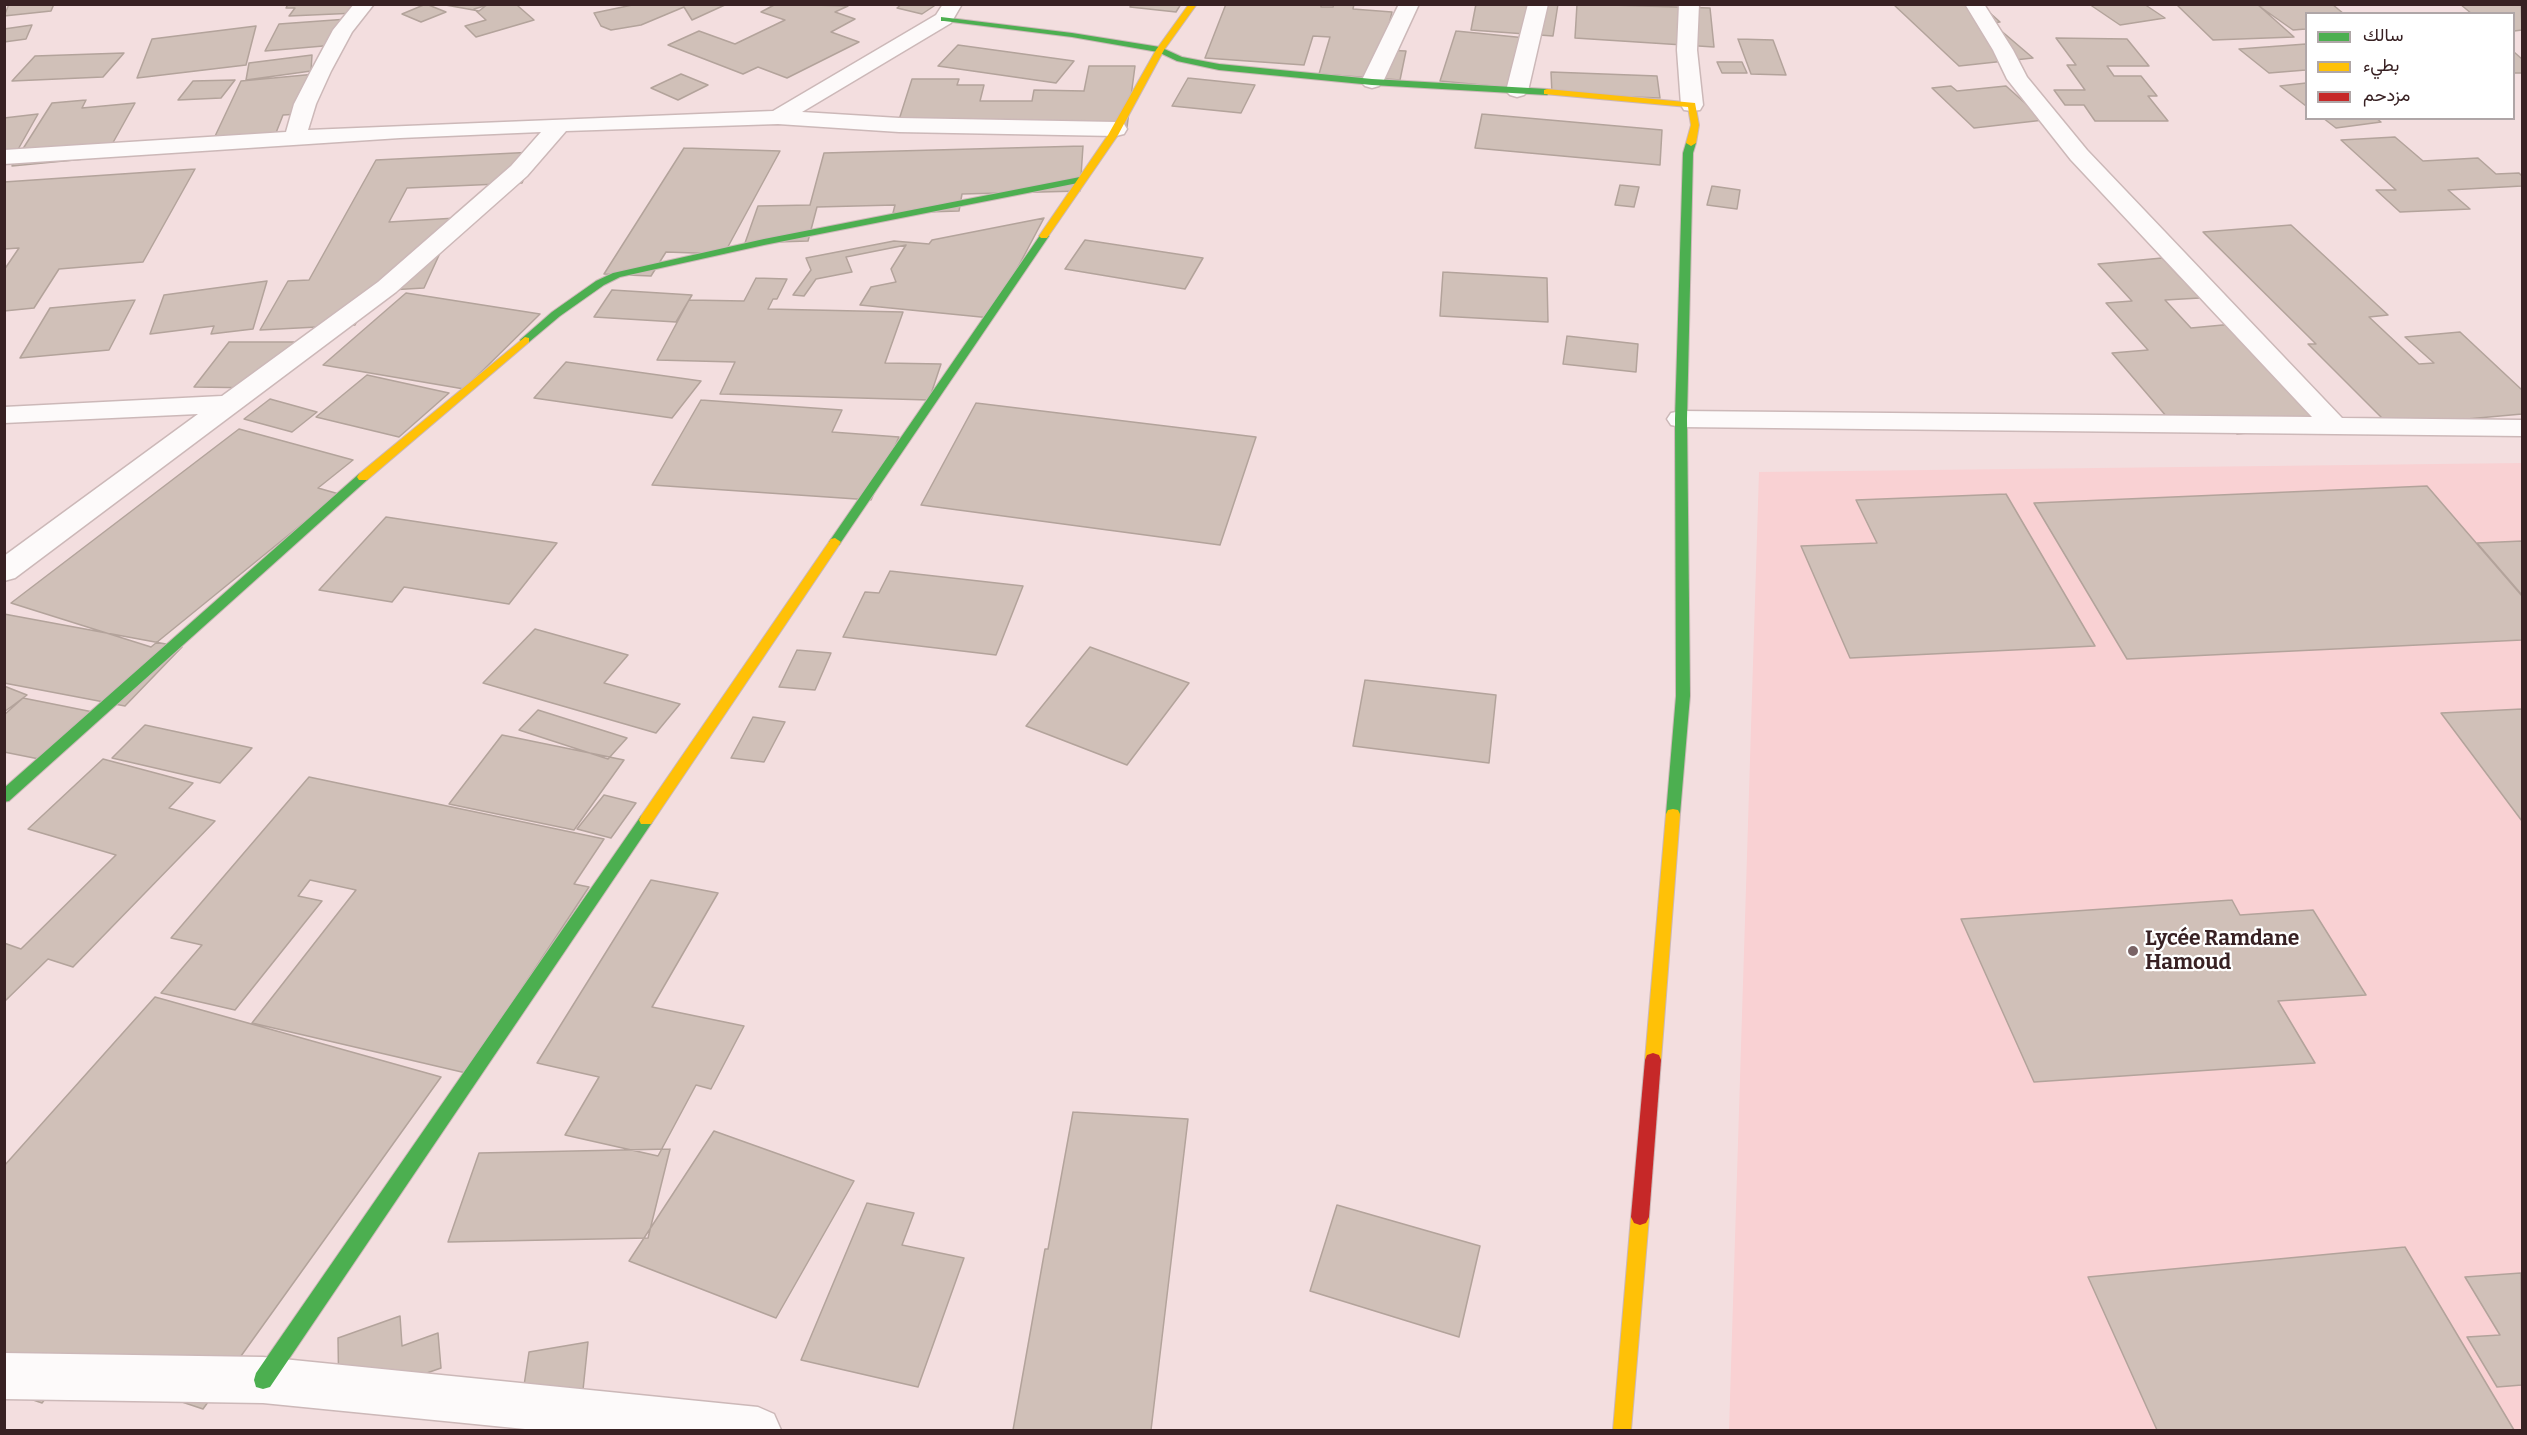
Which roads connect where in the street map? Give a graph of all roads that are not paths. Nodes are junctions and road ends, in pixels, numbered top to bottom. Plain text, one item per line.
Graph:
1 (365, 4) edge
2 (1194, 4) edge
3 (1409, 4) edge
4 (1538, 4) edge
5 (1689, 4) edge
6 (1974, 4) edge
7 (949, 12) edge
8 (1160, 50) junction
9 (1372, 82) junction
10 (1517, 91) junction
11 (1692, 105) junction
12 (778, 117) junction
13 (560, 125) junction
14 (1116, 129) junction
15 (295, 138) junction
16 (4, 157) edge
17 (1080, 180) junction
18 (229, 404) junction
19 (4, 415) edge
20 (1681, 419) junction
21 (2335, 426) junction
22 (2523, 428) edge
23 (4, 571) edge
24 (4, 797) edge
25 (4, 1376) edge
26 (263, 1380) junction
27 (707, 1429) edge
28 (758, 1431) edge
29 (1622, 1431) edge

1 - 15 street
2 - 8 street
3 - 9 street
4 - 10 street
5 - 11 street
6 - 21 street
7 - 8 street
7 - 12 street
8 - 9 street
8 - 14 street
9 - 10 street
10 - 11 street
11 - 20 street
12 - 13 street
12 - 14 street
13 - 15 street
13 - 18 street
14 - 17 street
15 - 16 street
17 - 24 street
17 - 26 street
18 - 19 street
18 - 23 street
20 - 21 street
20 - 29 street
21 - 22 street
25 - 26 street
26 - 27 street
27 - 28 street

